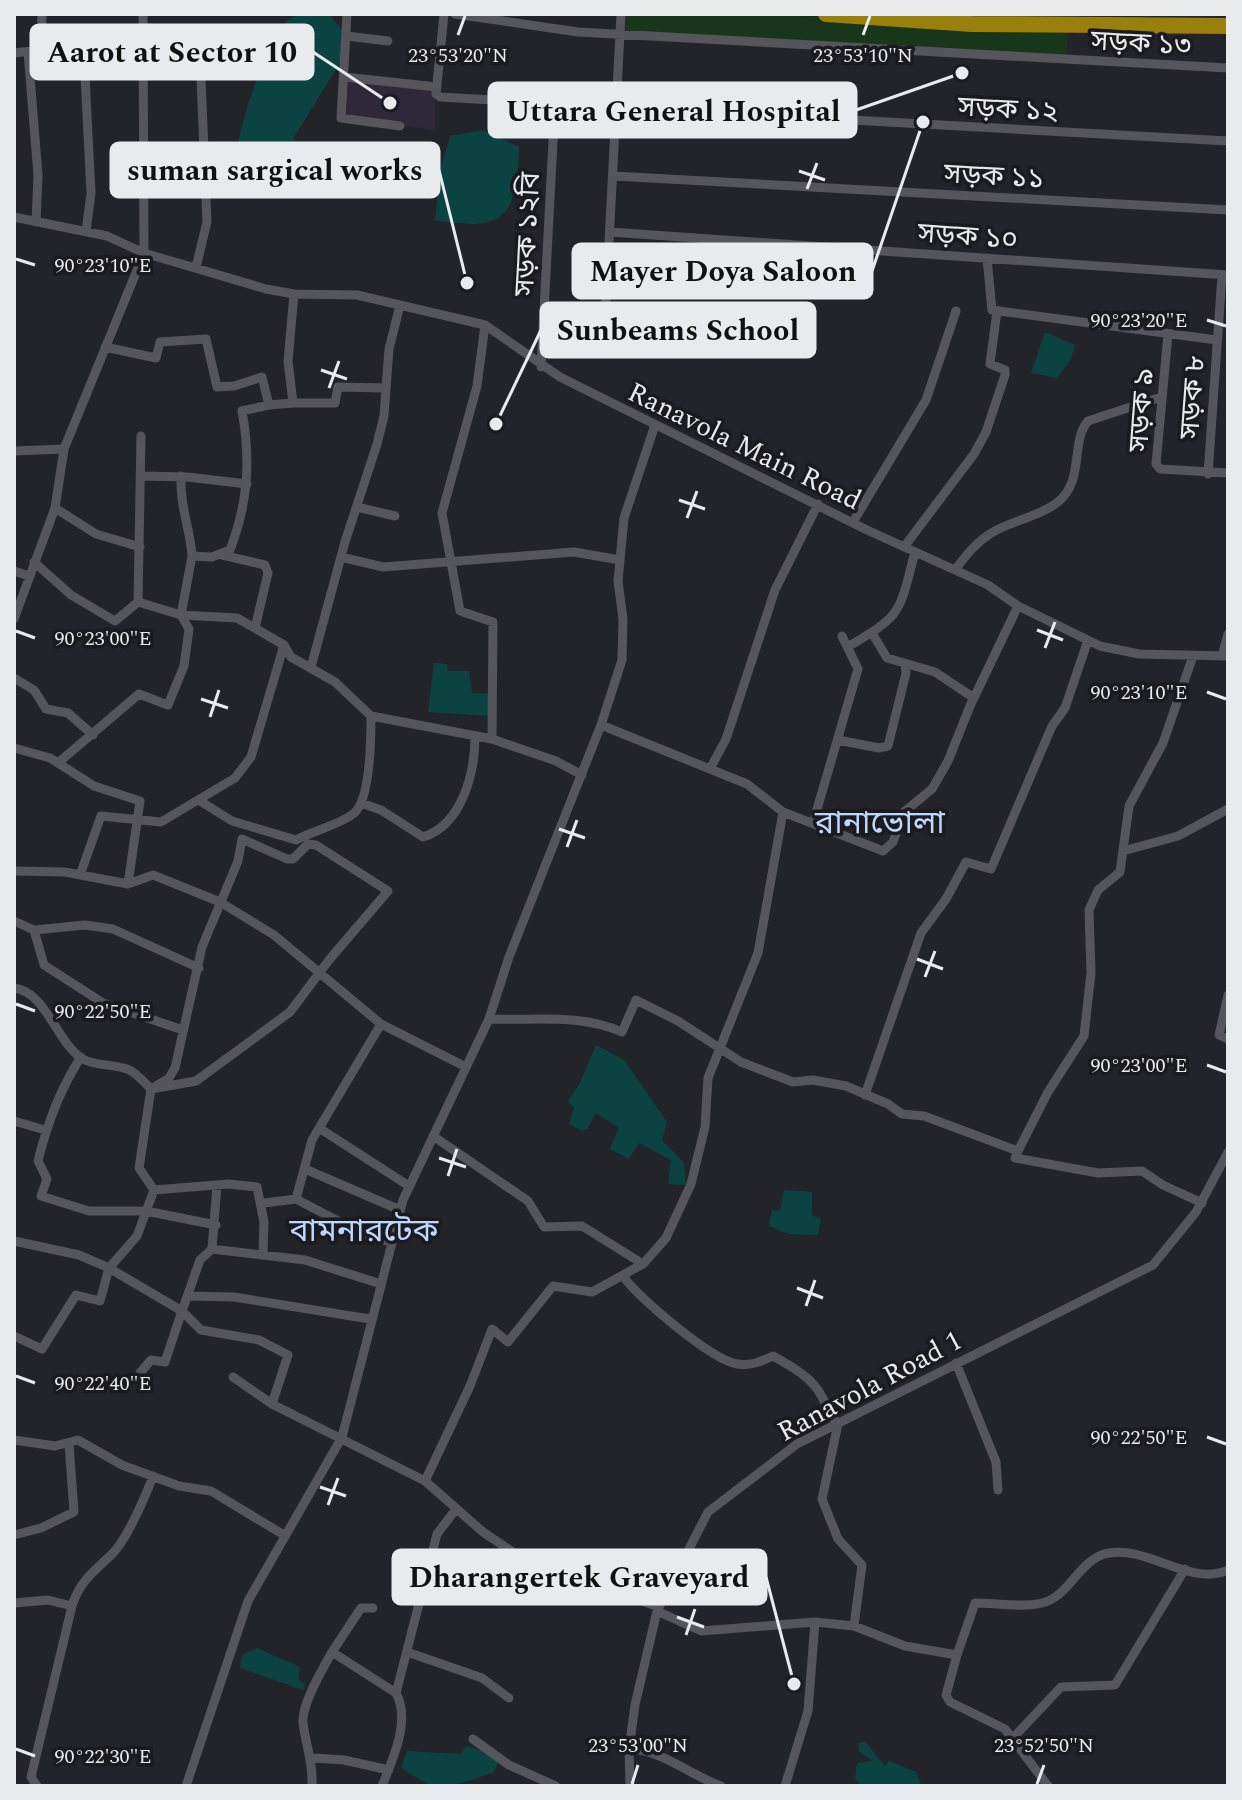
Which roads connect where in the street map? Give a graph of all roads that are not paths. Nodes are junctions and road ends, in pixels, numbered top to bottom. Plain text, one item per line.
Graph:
1 (42, 14) edge
2 (143, 14) edge
3 (347, 14) edge
4 (444, 14) edge
5 (455, 14) edge
6 (621, 14) edge
7 (826, 14) edge
8 (1228, 26) edge
9 (621, 35) junction
10 (346, 36) junction
11 (388, 41) dead end
12 (41, 50) junction
13 (28, 52) junction
14 (14, 53) edge
15 (200, 55) junction
16 (84, 56) junction
17 (253, 56) dead end
18 (145, 59) junction
19 (1228, 68) edge
20 (344, 77) junction
21 (437, 87) junction
22 (555, 104) junction
23 (617, 109) junction
24 (400, 126) dead end
25 (1228, 141) edge
26 (613, 176) junction
27 (1228, 210) edge
28 (14, 217) edge
29 (36, 222) junction
30 (86, 232) junction
31 (610, 232) junction
32 (144, 253) junction
33 (987, 258) junction
34 (196, 267) junction
35 (1225, 275) edge
36 (294, 294) junction
37 (400, 305) junction
38 (956, 311) dead end
39 (997, 311) junction
40 (605, 318) dead end
41 (485, 325) junction
42 (1168, 334) junction
43 (1217, 340) junction
44 (105, 347) junction
45 (541, 367) junction
46 (386, 388) junction
47 (1161, 397) junction
48 (293, 403) junction
49 (269, 405) junction
50 (655, 425) junction
51 (141, 436) dead end
52 (64, 449) junction
53 (14, 451) edge
54 (1228, 473) edge
55 (1208, 474) junction
56 (141, 476) junction
57 (181, 476) junction
58 (247, 484) junction
59 (818, 504) junction
60 (357, 507) junction
61 (55, 508) junction
62 (395, 516) dead end
63 (853, 522) junction
64 (140, 547) junction
65 (904, 547) junction
66 (915, 552) junction
67 (222, 555) junction
68 (192, 556) junction
69 (341, 557) junction
70 (620, 560) junction
71 (34, 562) junction
72 (454, 563) junction
73 (955, 570) junction
74 (14, 571) edge
75 (29, 576) junction
76 (138, 602) junction
77 (1018, 606) junction
78 (181, 615) junction
79 (14, 619) edge
80 (255, 628) junction
81 (872, 633) junction
82 (1228, 634) edge
83 (842, 636) dead end
84 (1088, 640) junction
85 (284, 645) junction
86 (849, 646) junction
87 (1193, 656) junction
88 (1225, 656) edge
89 (905, 664) junction
90 (311, 667) junction
91 (14, 678) edge
92 (974, 698) junction
93 (371, 716) junction
94 (601, 725) junction
95 (93, 735) junction
96 (475, 736) junction
97 (492, 739) junction
98 (838, 740) junction
99 (14, 748) edge
100 (58, 763) junction
101 (710, 769) junction
102 (582, 775) junction
103 (200, 801) junction
104 (361, 803) junction
105 (1228, 809) edge
106 (783, 812) junction
107 (136, 821) junction
108 (813, 823) junction
109 (1123, 851) junction
110 (14, 871) edge
111 (80, 875) junction
112 (128, 884) junction
113 (220, 902) junction
114 (14, 921) edge
115 (34, 930) junction
116 (199, 968) junction
117 (318, 973) junction
118 (14, 988) edge
119 (1228, 995) edge
120 (489, 1019) junction
121 (381, 1024) junction
122 (183, 1030) junction
123 (1228, 1039) edge
124 (720, 1046) junction
125 (81, 1057) junction
126 (464, 1066) junction
127 (151, 1089) junction
128 (865, 1095) junction
129 (14, 1121) edge
130 (319, 1128) junction
131 (45, 1130) junction
132 (433, 1136) junction
133 (1018, 1151) junction
134 (1228, 1152) edge
135 (305, 1169) junction
136 (217, 1185) junction
137 (409, 1186) junction
138 (154, 1190) junction
139 (296, 1199) junction
140 (264, 1203) dead end
141 (1202, 1203) junction
142 (400, 1210) junction
143 (146, 1211) junction
144 (216, 1225) junction
145 (14, 1241) edge
146 (391, 1242) junction
147 (212, 1249) junction
148 (263, 1254) junction
149 (643, 1264) junction
150 (109, 1268) junction
151 (623, 1276) junction
152 (378, 1283) junction
153 (187, 1296) junction
154 (182, 1311) junction
155 (370, 1319) junction
156 (14, 1336) edge
157 (956, 1363) junction
158 (140, 1373) dead end
159 (233, 1377) dead end
160 (272, 1404) junction
161 (838, 1424) junction
162 (342, 1437) junction
163 (14, 1440) edge
164 (69, 1444) junction
165 (153, 1476) junction
166 (425, 1481) junction
167 (998, 1490) dead end
168 (456, 1509) junction
169 (14, 1535) edge
170 (284, 1535) junction
171 (1185, 1569) junction
172 (1228, 1570) edge
173 (14, 1603) edge
174 (72, 1606) junction
175 (373, 1608) dead end
176 (658, 1609) junction
177 (815, 1622) junction
178 (854, 1626) junction
179 (332, 1652) junction
180 (407, 1652) junction
181 (957, 1655) junction
182 (396, 1693) junction
183 (509, 1698) dead end
184 (1013, 1738) junction
185 (473, 1739) dead end
186 (629, 1749) junction
187 (313, 1758) junction
188 (389, 1770) junction
189 (37, 1786) edge
190 (186, 1786) edge
191 (312, 1786) edge
192 (382, 1786) edge
193 (556, 1786) edge
194 (630, 1786) edge
195 (721, 1786) edge
196 (785, 1786) edge
197 (1048, 1786) edge

1 - 12 street
2 - 18 street
3 - 10 street
4 - 21 street
5 - 9 street, সড়ক ১৩
6 - 9 street
7 - 8 highway
9 - 19 street, সড়ক ১৩
9 - 23 street
10 - 11 street
10 - 20 street
12 - 13 street
12 - 16 street
13 - 14 street
13 - 29 street
15 - 17 street
15 - 18 street
15 - 34 street
16 - 18 street
16 - 30 street
18 - 32 street
20 - 21 street
20 - 24 street
21 - 22 street, সড়ক ১২
22 - 23 street, সড়ক ১২
22 - 45 street, সড়ক ১২বি
23 - 25 street, সড়ক ১২
23 - 26 street
26 - 27 street, সড়ক ১১
26 - 31 street
28 - 29 street, Ranavola Main Road
29 - 30 street, Ranavola Main Road
30 - 32 street, Ranavola Main Road
31 - 33 street, সড়ক ১০
31 - 40 street
32 - 34 street, Ranavola Main Road
32 - 44 street
33 - 35 street, সড়ক ১০
33 - 39 street
34 - 36 street, Ranavola Main Road
35 - 43 street, সড়ক ৮
36 - 37 street, Ranavola Main Road
36 - 48 street
37 - 41 street, Ranavola Main Road
37 - 46 street
38 - 63 street
39 - 42 street
39 - 65 street
41 - 45 street, Ranavola Main Road
41 - 72 street
42 - 43 street
42 - 47 street, সড়ক ৯
43 - 55 street, সড়ক ৮
44 - 49 street
44 - 52 street
45 - 50 street, Ranavola Main Road
46 - 48 street
46 - 60 street
47 - 55 street, সড়ক ৯
47 - 73 street
48 - 49 street
49 - 58 street
50 - 59 street, Ranavola Main Road
50 - 70 street
51 - 56 street
52 - 53 street
52 - 61 street
54 - 55 street, সড়ক ৯
56 - 57 street
56 - 64 street
57 - 58 street
57 - 68 street
58 - 67 street
59 - 63 street, Ranavola Main Road
59 - 101 street
60 - 62 street
60 - 69 street
61 - 64 street
61 - 71 street
63 - 65 street, Ranavola Main Road
64 - 76 street
65 - 66 street, Ranavola Main Road
66 - 73 street, Ranavola Main Road
66 - 81 street
67 - 68 street
67 - 80 street
68 - 78 street
69 - 72 street
69 - 90 street
70 - 72 street
70 - 94 street
71 - 75 street
71 - 76 street
72 - 97 street
73 - 77 street, Ranavola Main Road
74 - 75 street
75 - 79 street
76 - 78 street
77 - 84 street, Ranavola Main Road
77 - 92 street
78 - 80 street
78 - 95 street
80 - 85 street
81 - 86 street
81 - 89 street
82 - 88 street
83 - 86 street
84 - 87 street, Ranavola Main Road
84 - 128 street
85 - 90 street
85 - 103 street
86 - 98 street
87 - 88 street, Ranavola Main Road
87 - 109 street
89 - 92 street
89 - 98 street
90 - 93 street
91 - 95 street
92 - 108 street
93 - 96 street
93 - 104 street
94 - 101 street
94 - 102 street
95 - 100 street
96 - 97 street
96 - 104 street
97 - 102 street
98 - 108 street
99 - 100 street
100 - 107 street
101 - 106 street
102 - 120 street
103 - 104 street
103 - 107 street
105 - 109 street
106 - 108 street
106 - 124 street
107 - 111 street
107 - 112 street
109 - 133 street
110 - 111 street
111 - 112 street
112 - 113 street
113 - 116 street
113 - 117 street
113 - 117 street
114 - 115 street
115 - 116 street
115 - 122 street
116 - 122 street
117 - 121 street
117 - 127 street
118 - 125 street
119 - 123 street
120 - 124 street
120 - 126 street
121 - 126 street
121 - 130 street
122 - 127 street
124 - 128 street
124 - 149 street
125 - 127 street
125 - 131 street
126 - 132 street
127 - 138 street
128 - 133 street
129 - 131 street
130 - 135 street
130 - 137 street
131 - 143 street
132 - 137 street
132 - 149 street
133 - 141 street
134 - 141 street, Ranavola Road 1
135 - 139 street
135 - 142 street
136 - 138 street
136 - 144 street
136 - 148 street
137 - 142 street
138 - 143 street
139 - 140 street
139 - 146 street
141 - 157 street, Ranavola Road 1
142 - 146 street
143 - 144 street
143 - 150 street
144 - 147 street
145 - 150 street
146 - 152 street
147 - 148 street
147 - 153 street
148 - 152 street
149 - 151 street
150 - 154 street
150 - 156 street
151 - 161 street
151 - 166 street
152 - 155 street
153 - 154 street
153 - 155 street
154 - 158 street
154 - 160 street
155 - 162 street
157 - 161 street, Ranavola Road 1
157 - 167 street
159 - 160 street
160 - 162 street
161 - 176 street, Ranavola Road 1
161 - 178 street
162 - 166 street
162 - 170 street
163 - 164 street
164 - 165 street
164 - 169 street
165 - 170 street
165 - 174 street
166 - 168 street
168 - 176 street
168 - 180 street
170 - 190 street
171 - 172 street
171 - 181 street
171 - 184 street
173 - 174 street
174 - 189 street
175 - 179 street
176 - 177 street
176 - 186 street, Ranavola Road 1
177 - 178 street
177 - 196 street
178 - 181 street
179 - 182 street
179 - 187 street
180 - 182 street
180 - 183 street
181 - 184 street
182 - 188 street
184 - 197 street
185 - 193 street
186 - 194 street, Ranavola Road 1
186 - 195 street
187 - 188 street
187 - 191 street
188 - 192 street

